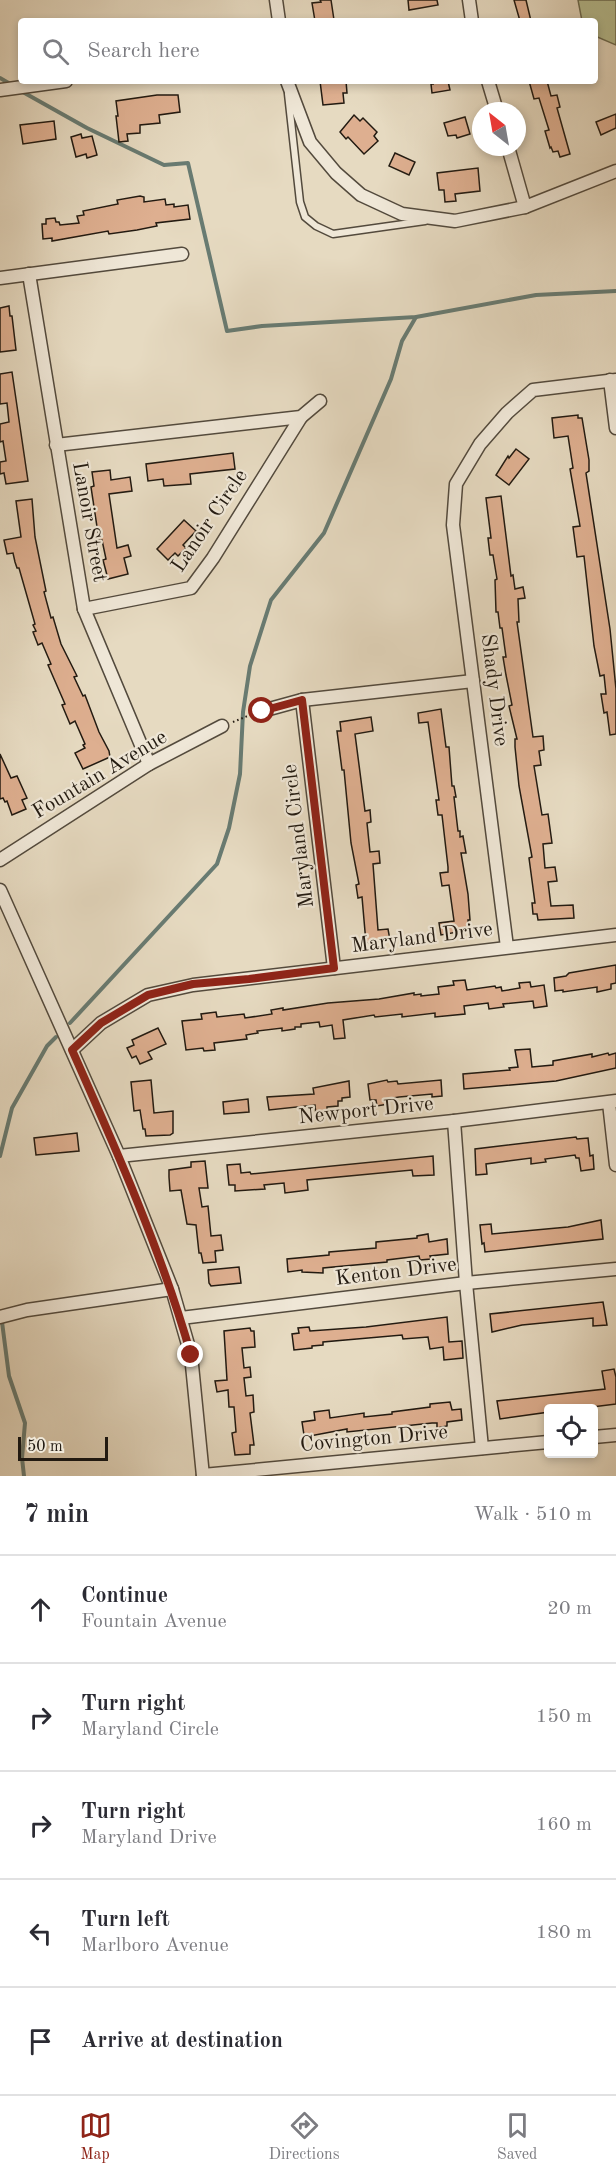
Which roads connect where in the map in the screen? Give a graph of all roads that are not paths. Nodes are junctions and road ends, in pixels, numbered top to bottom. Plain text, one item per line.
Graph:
1 (276, 0) edge
2 (469, 0) edge
3 (279, 18) edge
4 (472, 18) edge
5 (44, 84) edge
6 (287, 84) edge
7 (288, 84) edge
8 (489, 84) edge
9 (0, 90) edge
10 (494, 102) edge
11 (511, 156) edge
12 (616, 171) edge
13 (525, 207) junction
14 (441, 219) junction
15 (182, 254) dead end
16 (29, 274) junction
17 (0, 278) edge
18 (613, 380) edge
19 (320, 401) dead end
20 (301, 417) junction
21 (616, 428) edge
22 (56, 445) junction
23 (84, 609) junction
24 (473, 681) junction
25 (302, 700) junction
26 (262, 711) dead end
27 (222, 726) dead end
28 (149, 764) junction
29 (0, 860) edge
30 (0, 890) edge
31 (616, 935) edge
32 (507, 947) junction
33 (334, 968) junction
34 (72, 1050) junction
35 (613, 1102) edge
36 (454, 1121) junction
37 (119, 1156) junction
38 (616, 1166) edge
39 (616, 1269) edge
40 (466, 1283) junction
41 (172, 1289) junction
42 (0, 1317) edge
43 (181, 1318) junction
44 (616, 1435) edge
45 (598, 1437) edge
46 (544, 1443) edge
47 (482, 1449) junction
48 (203, 1475) edge

1 - 3 street
2 - 4 street
5 - 9 street
6 - 14 lane
7 - 14 street
8 - 10 street
11 - 13 street
12 - 13 street
13 - 14 street
15 - 16 street
16 - 17 street
16 - 22 street, Lanoir Street
18 - 21 street
18 - 24 street, Shady Drive
19 - 20 street, Lanoir Circle
20 - 22 street
20 - 23 street, Lanoir Circle
22 - 23 street, Lanoir Street
23 - 28 street, Lanoir Street
24 - 25 street
24 - 32 street, Shady Drive
25 - 26 street
25 - 33 street, Maryland Circle
27 - 28 street, Fountain Avenue
28 - 29 street, Fountain Avenue
30 - 34 street
31 - 32 street, Maryland Drive
32 - 33 street, Maryland Drive
33 - 34 street, Maryland Drive
34 - 37 street
35 - 36 street, Newport Drive
35 - 38 street
36 - 37 street, Newport Drive
36 - 40 street
37 - 41 street
39 - 40 street, Kenton Drive
40 - 43 street, Kenton Drive
40 - 47 street
41 - 42 street
41 - 43 street
43 - 48 street
44 - 45 street
46 - 47 street, Covington Drive
47 - 48 street, Covington Drive

